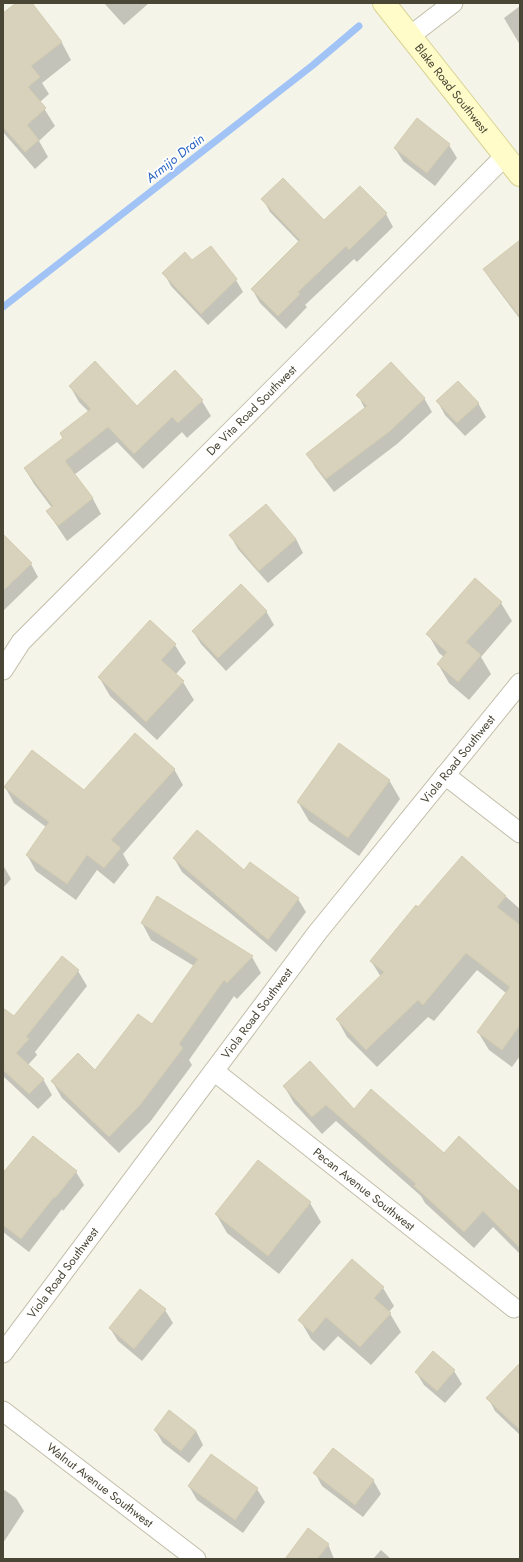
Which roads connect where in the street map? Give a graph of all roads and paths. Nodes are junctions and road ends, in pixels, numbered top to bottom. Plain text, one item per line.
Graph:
1 (384, 3) edge
2 (453, 3) edge
3 (410, 36) junction
4 (504, 156) junction
5 (520, 175) edge
6 (3, 670) edge
7 (520, 683) edge
8 (445, 774) junction
9 (520, 833) edge
10 (214, 1071) junction
11 (514, 1308) dead end
12 (3, 1352) edge
13 (3, 1411) edge
14 (196, 1559) edge

1 - 3 street, Blake Road Southwest
2 - 3 street
3 - 4 street, Blake Road Southwest
4 - 5 street, Blake Road Southwest
4 - 6 street, De Vita Road Southwest
7 - 8 street, Viola Road Southwest
8 - 9 street
8 - 10 street, Viola Road Southwest
10 - 11 street, Pecan Avenue Southwest
10 - 12 street, Viola Road Southwest
13 - 14 street, Walnut Avenue Southwest

